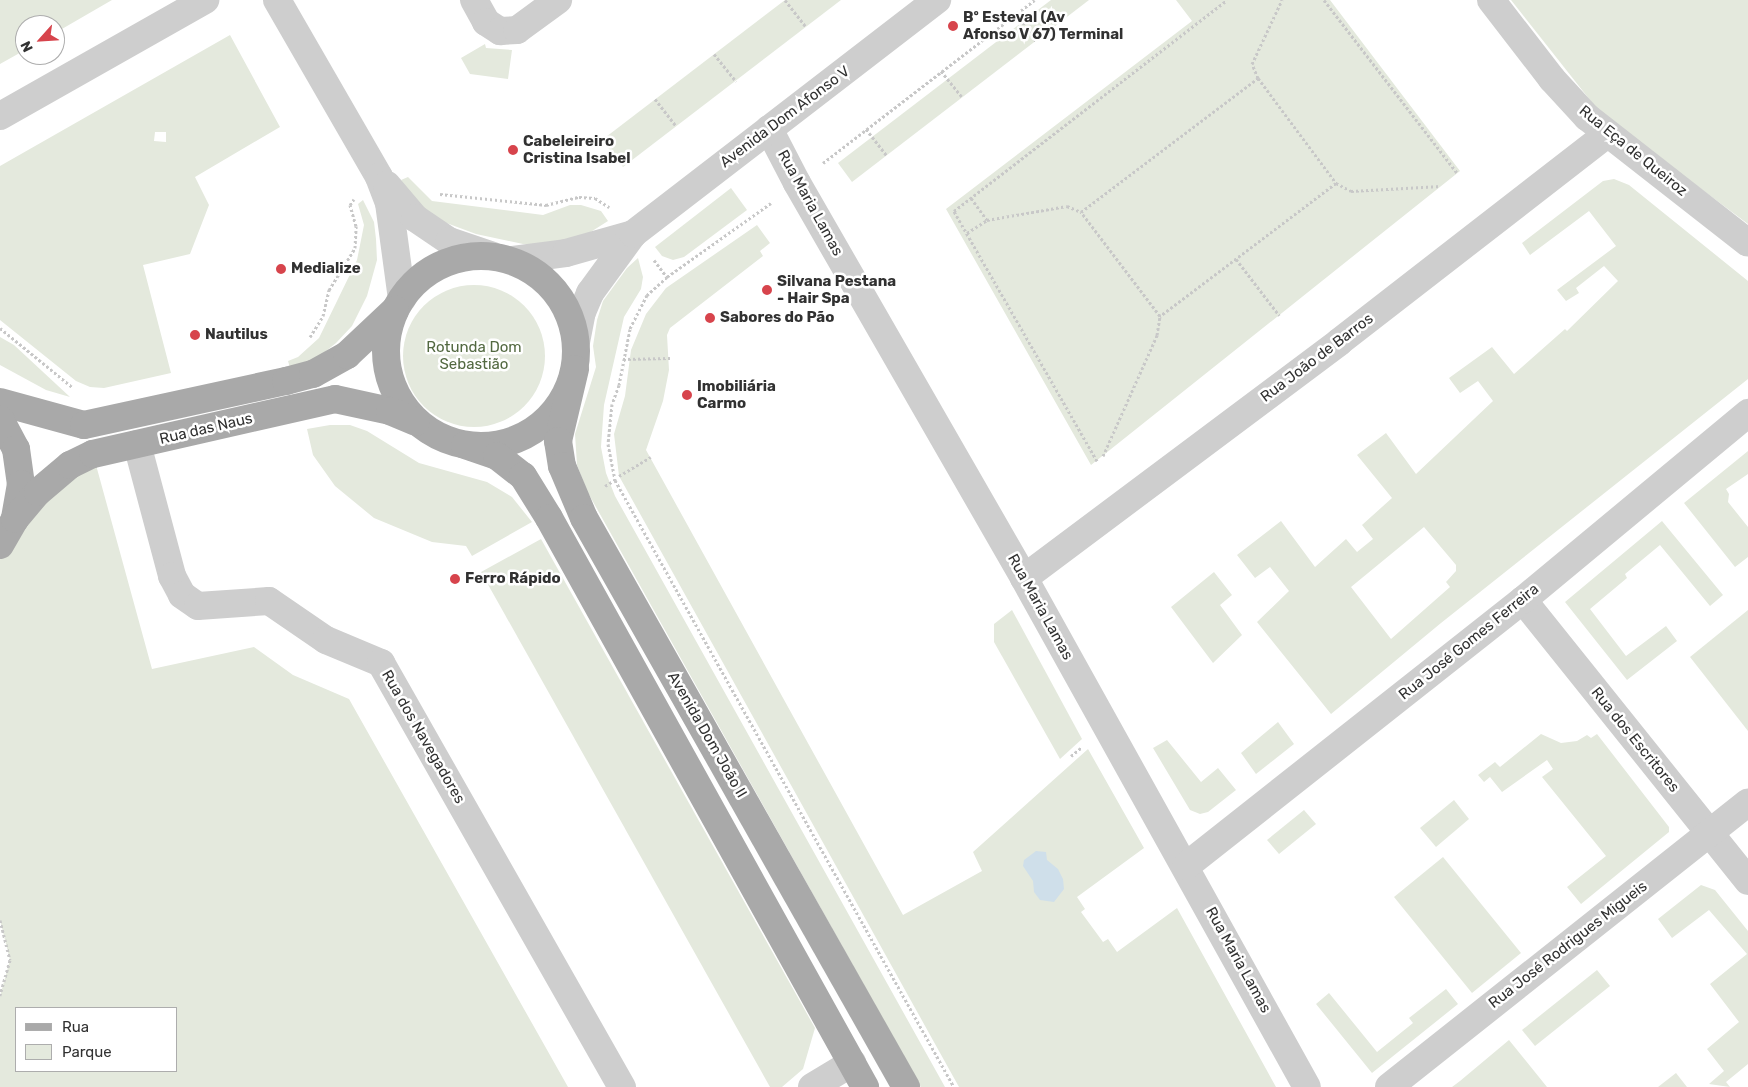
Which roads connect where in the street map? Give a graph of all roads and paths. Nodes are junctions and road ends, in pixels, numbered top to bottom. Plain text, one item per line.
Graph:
1 (205, 0) edge
2 (277, 0) edge
3 (474, 0) edge
4 (558, 0) edge
5 (785, 0) edge
6 (1035, 0) edge
7 (1227, 0) edge
8 (1282, 0) edge
9 (1324, 0) edge
10 (1491, 0) edge
11 (926, 3) edge
12 (1017, 14) junction
13 (806, 27) dead end
14 (1036, 41) dead end
15 (714, 54) dead end
16 (941, 71) junction
17 (1258, 78) junction
18 (736, 81) dead end
19 (962, 98) dead end
20 (655, 99) dead end
21 (0, 116) edge
22 (676, 126) dead end
23 (769, 129) junction
24 (866, 129) junction
25 (1607, 134) junction
26 (886, 155) dead end
27 (1457, 173) dead end
28 (379, 177) junction
29 (1336, 183) junction
30 (797, 184) junction
31 (1441, 186) dead end
32 (437, 194) dead end
33 (971, 198) junction
34 (957, 201) dead end
35 (960, 206) junction
36 (1081, 212) junction
37 (987, 220) junction
38 (967, 233) junction
39 (632, 234) junction
40 (1748, 244) edge
41 (503, 258) junction
42 (1236, 259) junction
43 (399, 305) junction
44 (1160, 316) junction
45 (1279, 316) dead end
46 (0, 328) edge
47 (303, 342) dead end
48 (576, 342) junction
49 (670, 358) dead end
50 (623, 359) junction
51 (575, 369) junction
52 (76, 390) dead end
53 (0, 402) edge
54 (1748, 413) edge
55 (0, 419) edge
56 (418, 423) junction
57 (137, 444) junction
58 (465, 446) junction
59 (1103, 456) dead end
60 (650, 457) dead end
61 (1097, 460) dead end
62 (619, 476) dead end
63 (15, 519) junction
64 (0, 545) edge
65 (1024, 578) junction
66 (1523, 600) junction
67 (1085, 744) dead end
68 (1071, 756) dead end
69 (1748, 802) edge
70 (1709, 833) junction
71 (1186, 866) junction
72 (1748, 881) edge
73 (0, 920) edge
74 (0, 996) edge
75 (852, 1064) junction
76 (622, 1087) edge
77 (812, 1087) edge
78 (865, 1087) edge
79 (906, 1087) edge
80 (954, 1087) edge
81 (1307, 1087) edge
82 (1389, 1087) edge

1 - 21 street
2 - 28 street
3 - 4 street
5 - 13 path
6 - 12 path
7 - 33 path
8 - 17 path
9 - 27 path
10 - 25 street, Rua Eça de Queiroz
11 - 23 street, Avenida Dom Afonso V
12 - 14 path
12 - 16 path
15 - 18 path
16 - 19 path
16 - 24 path
17 - 29 path
17 - 36 path
20 - 22 path
23 - 30 street, Rua Maria Lamas
23 - 39 street, Avenida Dom Afonso V
24 - 26 path
24 - 30 path
25 - 40 street, Rua Eça de Queiroz
25 - 65 street, Rua João de Barros
28 - 41 street
28 - 43 street
28 - 47 path
29 - 31 path
29 - 42 path
30 - 50 path
30 - 65 street, Rua Maria Lamas
32 - 39 path
33 - 35 path
33 - 37 path
34 - 35 path
35 - 38 path
36 - 37 path
36 - 44 path
37 - 38 path
38 - 61 path
39 - 41 street, Avenida Dom Afonso V
39 - 48 street, Avenida Dom Afonso V
41 - 43 main road, Rua das Naus
41 - 48 main road
42 - 44 path
42 - 45 path
43 - 53 main road, Rua das Naus
43 - 56 main road
44 - 59 path
46 - 52 path
48 - 51 main road
49 - 50 path
50 - 80 path
51 - 58 main road
51 - 79 main road, Avenida Dom João II
54 - 66 street, Rua José Gomes Ferreira
55 - 63 main road
56 - 57 main road, Rua das Naus
56 - 58 main road, Avenida Dom João II
57 - 63 main road, Rua das Naus
57 - 76 street, Rua dos Navegadores
58 - 75 main road, Avenida Dom João II
60 - 62 path
63 - 64 main road
65 - 71 street, Rua Maria Lamas
66 - 70 street, Rua dos Escritores
66 - 71 street, Rua José Gomes Ferreira
67 - 68 path
69 - 70 street, Rua José Rodrigues Migueis
70 - 72 street, Rua dos Escritores
70 - 82 street, Rua José Rodrigues Migueis
71 - 81 street, Rua Maria Lamas
73 - 74 path
75 - 77 street
75 - 78 main road, Avenida Dom João II

